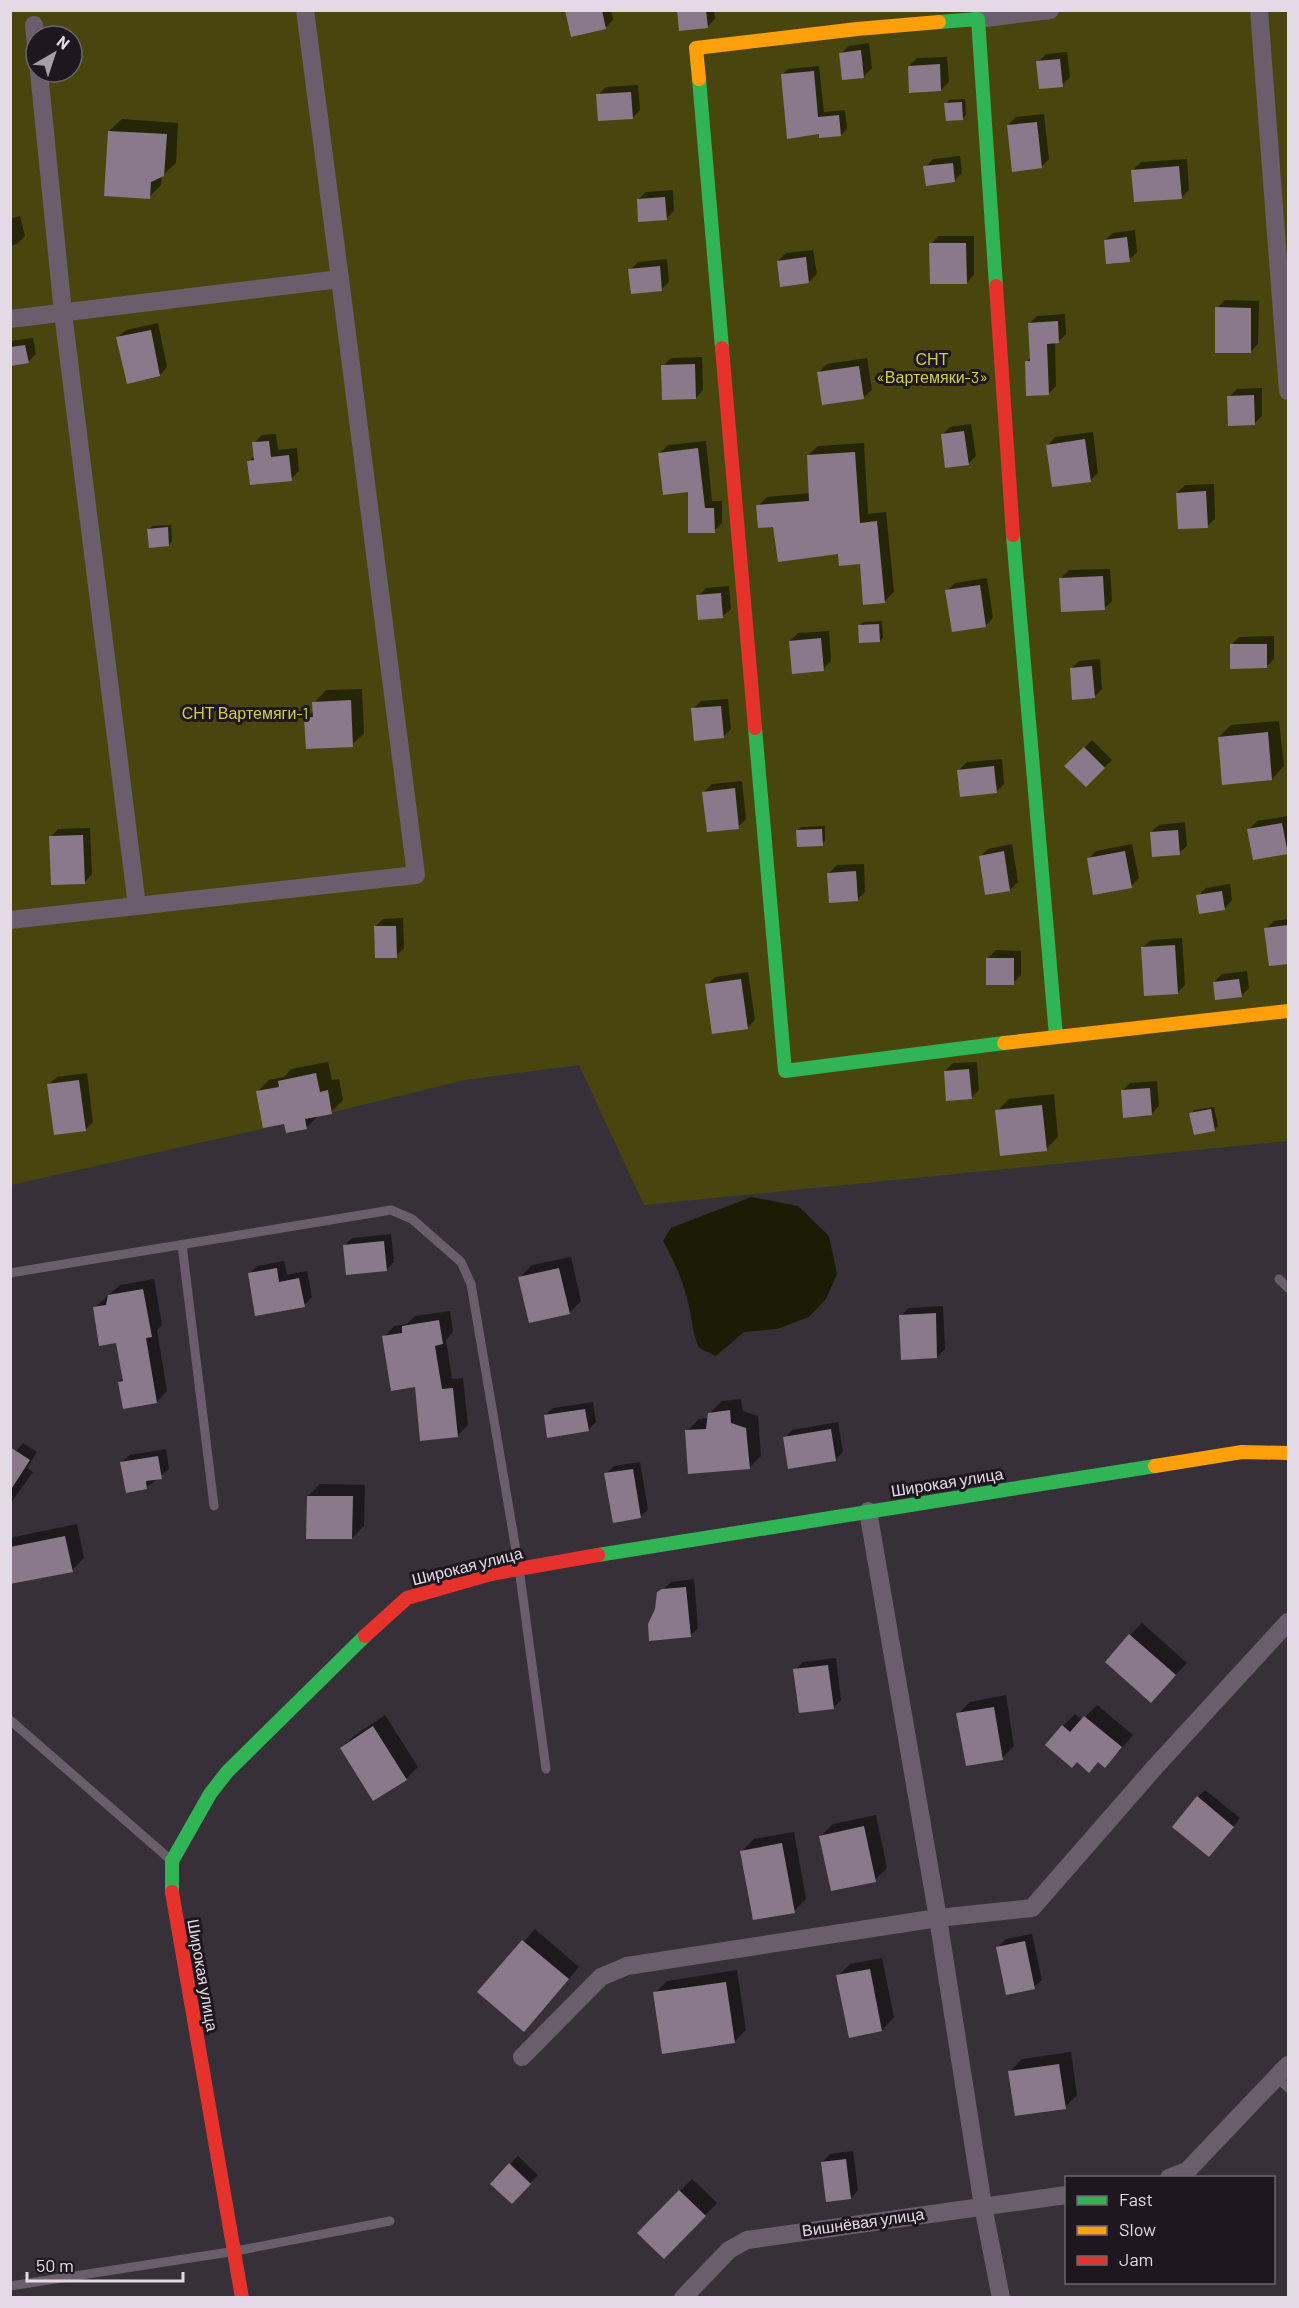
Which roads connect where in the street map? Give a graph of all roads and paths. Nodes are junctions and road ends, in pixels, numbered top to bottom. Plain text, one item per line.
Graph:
1 (305, 10) edge
2 (1050, 10) edge
3 (1259, 10) edge
4 (978, 19) junction
5 (40, 84) edge
6 (340, 279) junction
7 (63, 313) junction
8 (10, 320) edge
9 (1288, 391) edge
10 (137, 906) junction
11 (10, 920) edge
12 (1288, 1011) edge
13 (1056, 1036) junction
14 (182, 1245) junction
15 (10, 1273) edge
16 (1279, 1279) dead end
17 (1288, 1288) edge
18 (1288, 1453) edge
19 (214, 1506) dead end
20 (868, 1511) junction
21 (519, 1568) junction
22 (1288, 1622) edge
23 (10, 1720) edge
24 (546, 1769) dead end
25 (172, 1861) junction
26 (938, 1918) junction
27 (522, 2057) dead end
28 (1285, 2077) edge
29 (1174, 2176) edge
30 (1065, 2196) edge
31 (982, 2206) junction
32 (390, 2221) dead end
33 (236, 2251) junction
34 (10, 2286) edge
35 (242, 2298) edge
36 (683, 2298) edge
37 (1001, 2298) edge

1 - 6 street
2 - 4 street
3 - 9 street
4 - 13 street
4 - 13 street
5 - 7 street
6 - 7 street
6 - 10 street
7 - 8 street
7 - 10 street
10 - 11 street
12 - 13 street
14 - 15 lane
14 - 19 lane
14 - 21 lane
16 - 17 lane
18 - 20 street, Широкая улица
20 - 21 street, Широкая улица
20 - 26 street
21 - 24 lane
21 - 25 street, Широкая улица
22 - 26 street
23 - 25 lane
25 - 33 street, Широкая улица
26 - 27 street
26 - 31 street
28 - 29 street
30 - 31 street, Вишнёвая улица
31 - 36 street, Вишнёвая улица
31 - 37 street
32 - 33 lane
33 - 34 lane
33 - 35 street, Широкая улица

